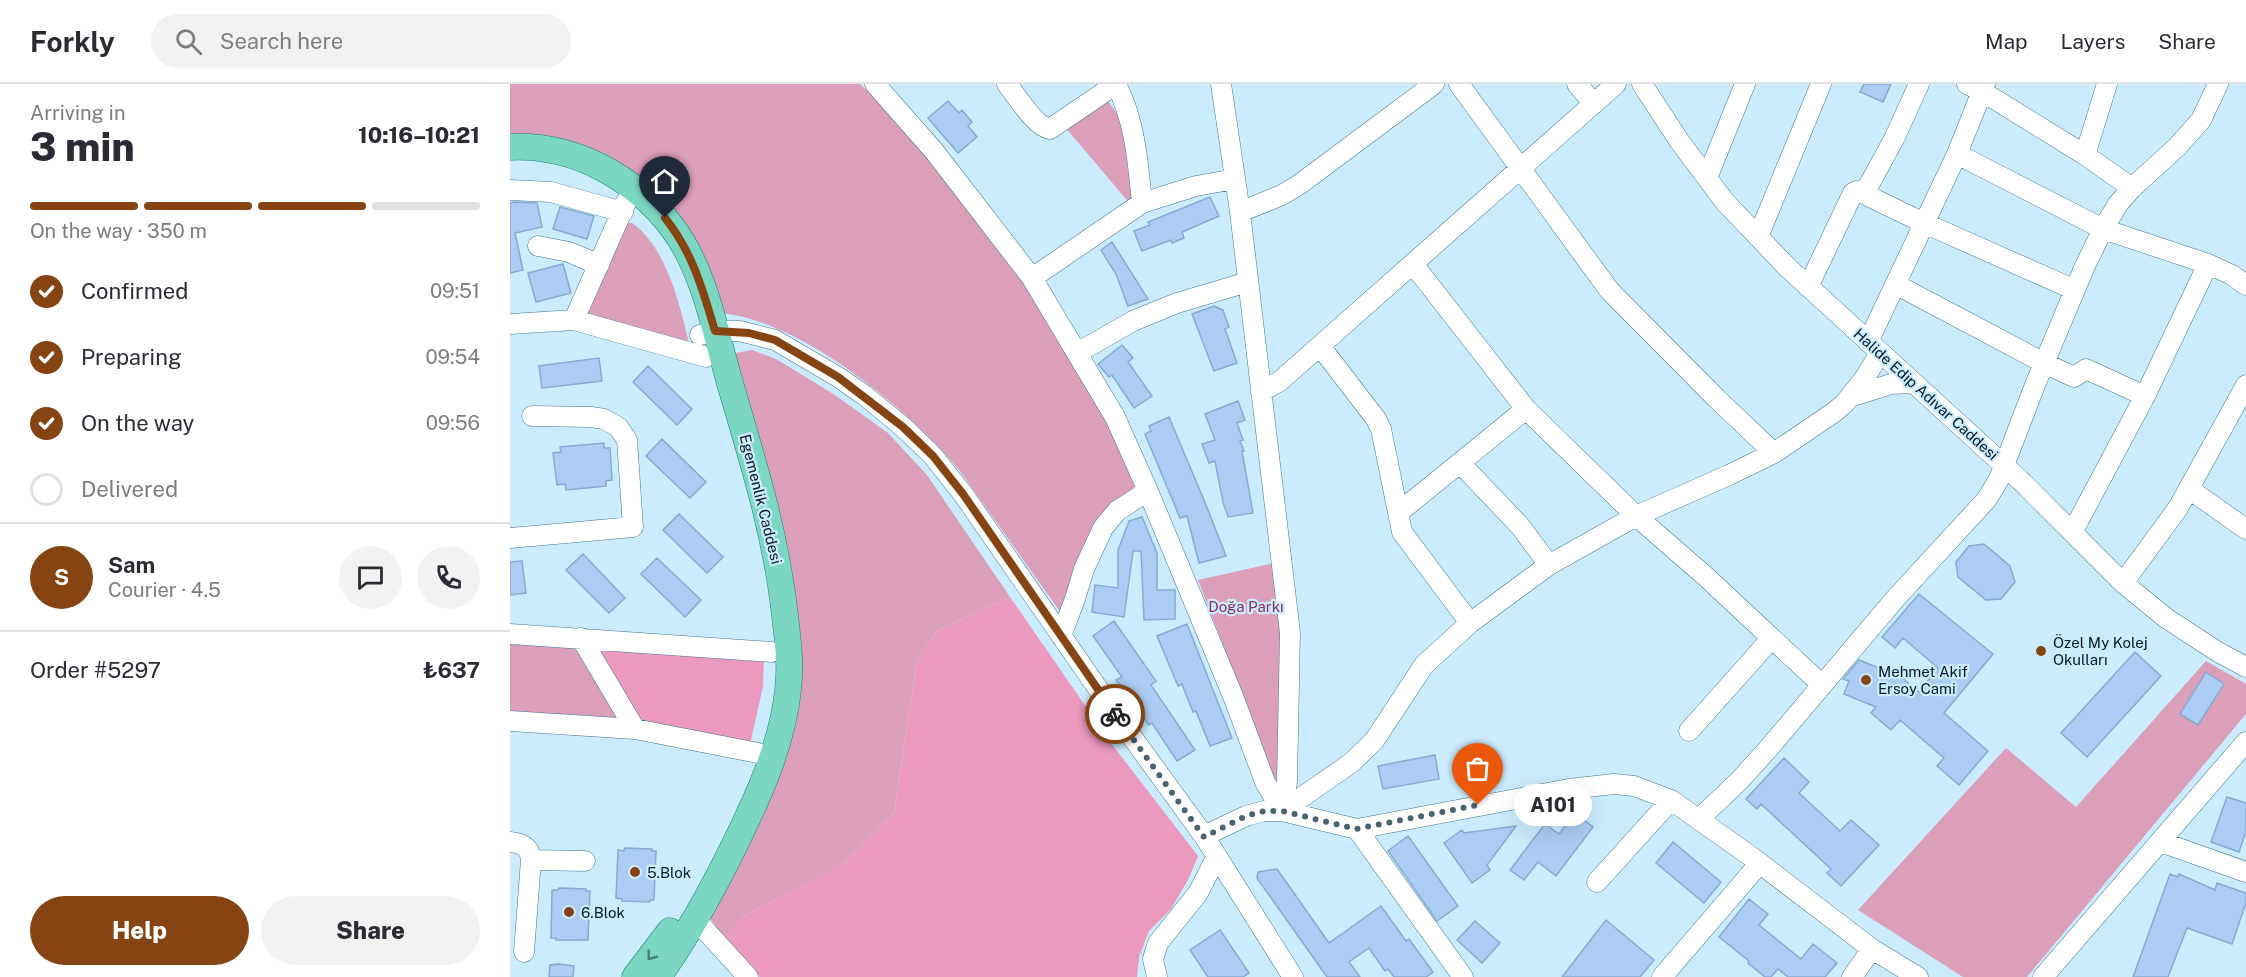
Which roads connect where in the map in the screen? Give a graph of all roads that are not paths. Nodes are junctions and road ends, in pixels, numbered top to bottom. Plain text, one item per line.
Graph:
1 (875, 84) edge
2 (1007, 84) edge
3 (1116, 84) edge
4 (1221, 84) edge
5 (1434, 84) edge
6 (1459, 84) edge
7 (1577, 84) edge
8 (1616, 84) edge
9 (1642, 84) edge
10 (1745, 84) edge
11 (1821, 84) edge
12 (1919, 84) edge
13 (2107, 84) edge
14 (2218, 84) edge
15 (1979, 86) edge
16 (1594, 104) junction
17 (510, 147) edge
18 (1957, 154) junction
19 (2085, 155) junction
20 (510, 164) edge
21 (1521, 170) junction
22 (1707, 178) junction
23 (1235, 179) junction
24 (2132, 188) junction
25 (510, 190) edge
26 (1864, 194) junction
27 (1142, 203) junction
28 (625, 206) junction
29 (1240, 212) junction
30 (1924, 223) junction
31 (2103, 229) junction
32 (1758, 237) junction
33 (538, 246) dead end
34 (1413, 264) junction
35 (2208, 264) junction
36 (599, 265) junction
37 (1032, 278) junction
38 (1248, 282) junction
39 (1897, 285) junction
40 (2246, 285) edge
41 (1808, 286) junction
42 (2075, 290) junction
43 (574, 320) junction
44 (510, 324) edge
45 (707, 341) junction
46 (1320, 346) junction
47 (1874, 348) junction
48 (1077, 353) junction
49 (2044, 363) junction
50 (1913, 383) junction
51 (2246, 385) edge
52 (1262, 392) junction
53 (2145, 396) junction
54 (1850, 397) junction
55 (1526, 409) junction
56 (532, 416) dead end
57 (1774, 453) junction
58 (1460, 463) junction
59 (2003, 465) junction
60 (2189, 489) junction
61 (1148, 491) junction
62 (1398, 513) junction
63 (1636, 516) junction
64 (2246, 529) edge
65 (2073, 531) junction
66 (510, 538) edge
67 (1549, 565) junction
68 (2123, 583) junction
69 (1470, 623) junction
70 (510, 634) edge
71 (1061, 636) junction
72 (581, 638) junction
73 (1771, 639) junction
74 (772, 652) junction
75 (2246, 667) edge
76 (1822, 685) junction
77 (510, 722) edge
78 (635, 729) junction
79 (1689, 731) dead end
80 (2246, 742) edge
81 (758, 753) junction
82 (1671, 800) junction
83 (1282, 811) junction
84 (1699, 819) junction
85 (1356, 829) junction
86 (1204, 837) junction
87 (510, 842) edge
88 (2161, 842) junction
89 (1217, 856) junction
90 (531, 860) junction
91 (585, 861) dead end
92 (1760, 864) junction
93 (2246, 872) edge
94 (1597, 882) dead end
95 (696, 920) junction
96 (1872, 949) junction
97 (524, 952) dead end
98 (635, 977) edge
99 (658, 977) edge
100 (748, 977) edge
101 (1157, 977) edge
102 (1293, 977) edge
103 (1463, 977) edge
104 (1662, 977) edge
105 (1852, 977) edge
106 (1918, 977) edge
107 (2043, 977) edge

1 - 37 street
2 - 3 street
3 - 27 street
4 - 23 street
5 - 29 street
6 - 21 street
7 - 16 street
8 - 16 street
9 - 22 street, Halide Edip Adıvar Caddesi
10 - 22 street
11 - 32 street
12 - 26 street
13 - 19 street
14 - 24 street
15 - 18 street
15 - 19 street
16 - 21 street
17 - 45 main road, Egemenlik Caddesi
18 - 30 street
18 - 31 street
19 - 24 street
20 - 28 main road, Egemenlik Caddesi
21 - 34 street
21 - 57 street
22 - 32 street, Halide Edip Adıvar Caddesi
23 - 27 street
23 - 29 street
24 - 31 street
25 - 28 street
26 - 30 street
26 - 41 street
27 - 37 street
28 - 36 street
28 - 45 main road, Egemenlik Caddesi
29 - 38 street
30 - 39 street
30 - 42 street
31 - 35 street
31 - 42 street
32 - 41 street, Halide Edip Adıvar Caddesi
33 - 36 street
34 - 46 street
34 - 55 street
35 - 40 street
35 - 53 street
36 - 43 street
37 - 48 street
38 - 48 street
38 - 52 street
39 - 47 street
39 - 49 street
41 - 47 street, Halide Edip Adıvar Caddesi
42 - 49 street
43 - 44 street
43 - 45 street
45 - 71 street
45 - 74 main road, Egemenlik Caddesi
45 - 95 main road, Egemenlik Caddesi
46 - 52 street
46 - 62 street
47 - 50 street, Halide Edip Adıvar Caddesi
47 - 54 street
48 - 61 street
49 - 53 street
49 - 59 street
50 - 54 street
50 - 59 street, Halide Edip Adıvar Caddesi
51 - 60 street
52 - 83 street
53 - 65 street
54 - 57 street
55 - 58 street
55 - 63 street
56 - 66 street
57 - 63 street
58 - 62 street
58 - 67 street
59 - 65 street, Halide Edip Adıvar Caddesi
59 - 76 street
60 - 64 street
60 - 68 street
61 - 71 street
61 - 83 street
62 - 69 street
63 - 67 street
63 - 73 street
65 - 68 street, Halide Edip Adıvar Caddesi
67 - 69 street
68 - 75 street, Halide Edip Adıvar Caddesi
69 - 83 street
70 - 72 street
71 - 86 street
72 - 74 street
72 - 78 street
73 - 76 street
73 - 79 street
74 - 81 main road, Egemenlik Caddesi
76 - 84 street
77 - 78 street
78 - 81 street
80 - 88 street
81 -> 98 main road, Egemenlik Caddesi
82 - 84 street
82 - 85 street
82 - 94 street
83 - 85 street
83 - 86 street
84 - 92 street
85 - 103 street
86 - 89 street
87 - 90 street
88 - 93 street
88 - 107 street
89 - 101 street
89 - 102 street
90 - 91 street
90 - 97 street
92 - 96 street
92 - 104 street
95 - 99 main road, Egemenlik Caddesi
95 - 100 street
96 - 105 street
96 - 106 street

